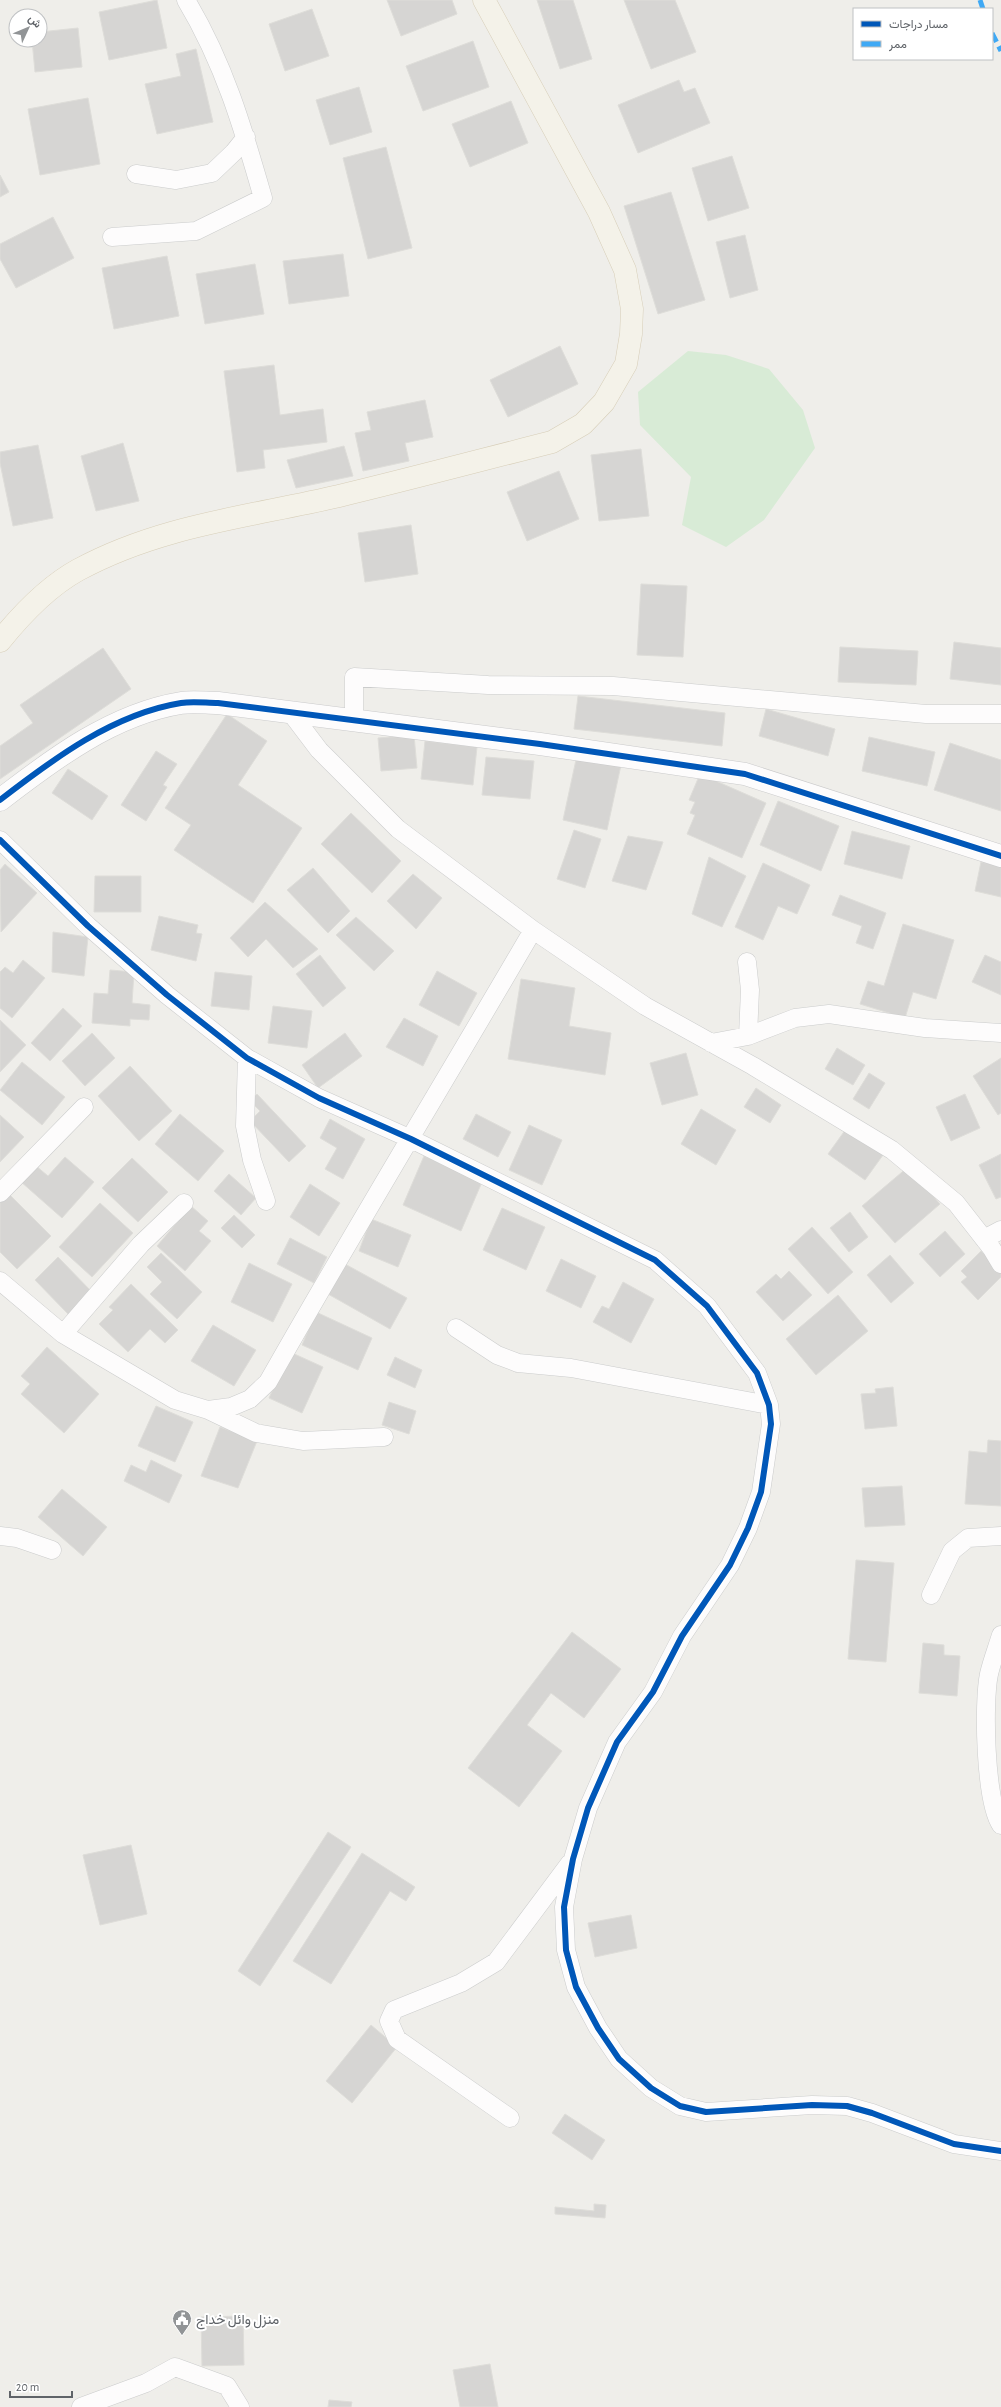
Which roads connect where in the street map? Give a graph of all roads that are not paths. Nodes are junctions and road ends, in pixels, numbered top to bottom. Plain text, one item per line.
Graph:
1 (186, 0) edge
2 (484, 0) edge
3 (246, 137) junction
4 (136, 174) dead end
5 (112, 237) dead end
6 (0, 641) edge
7 (291, 713) junction
8 (1001, 714) edge
9 (354, 720) junction
10 (0, 800) edge
11 (0, 840) edge
12 (1001, 856) edge
13 (533, 930) junction
14 (747, 962) dead end
15 (1001, 1033) edge
16 (748, 1036) junction
17 (711, 1043) junction
18 (247, 1058) junction
19 (84, 1107) dead end
20 (411, 1139) junction
21 (0, 1192) edge
22 (266, 1201) dead end
23 (184, 1203) dead end
24 (1001, 1230) edge
25 (984, 1239) junction
26 (1001, 1264) edge
27 (0, 1282) edge
28 (456, 1328) dead end
29 (63, 1334) junction
30 (768, 1406) junction
31 (208, 1410) junction
32 (384, 1437) dead end
33 (0, 1536) edge
34 (1001, 1536) edge
35 (52, 1550) dead end
36 (931, 1595) dead end
37 (1001, 1635) edge
38 (1001, 1825) edge
39 (573, 1859) junction
40 (510, 2118) dead end
41 (1001, 2151) edge
42 (80, 2407) edge
43 (240, 2407) edge

1 - 3 street
2 - 6 main road
3 - 4 street
3 - 5 street
7 - 9 street
7 - 10 street
7 - 13 street
8 - 9 street
9 - 12 street
11 - 18 street
13 - 17 street
13 - 20 street
14 - 16 street
15 - 16 street
16 - 17 street
17 - 25 street
18 - 20 street
18 - 22 street
19 - 21 street
20 - 30 street
20 - 31 street
23 - 29 street
24 - 25 street
25 - 26 street
27 - 29 street
28 - 30 street
29 - 31 street
30 - 39 street
31 - 32 street
33 - 35 street
34 - 36 street
37 - 38 street
39 - 40 street
39 - 41 street
42 - 43 street

